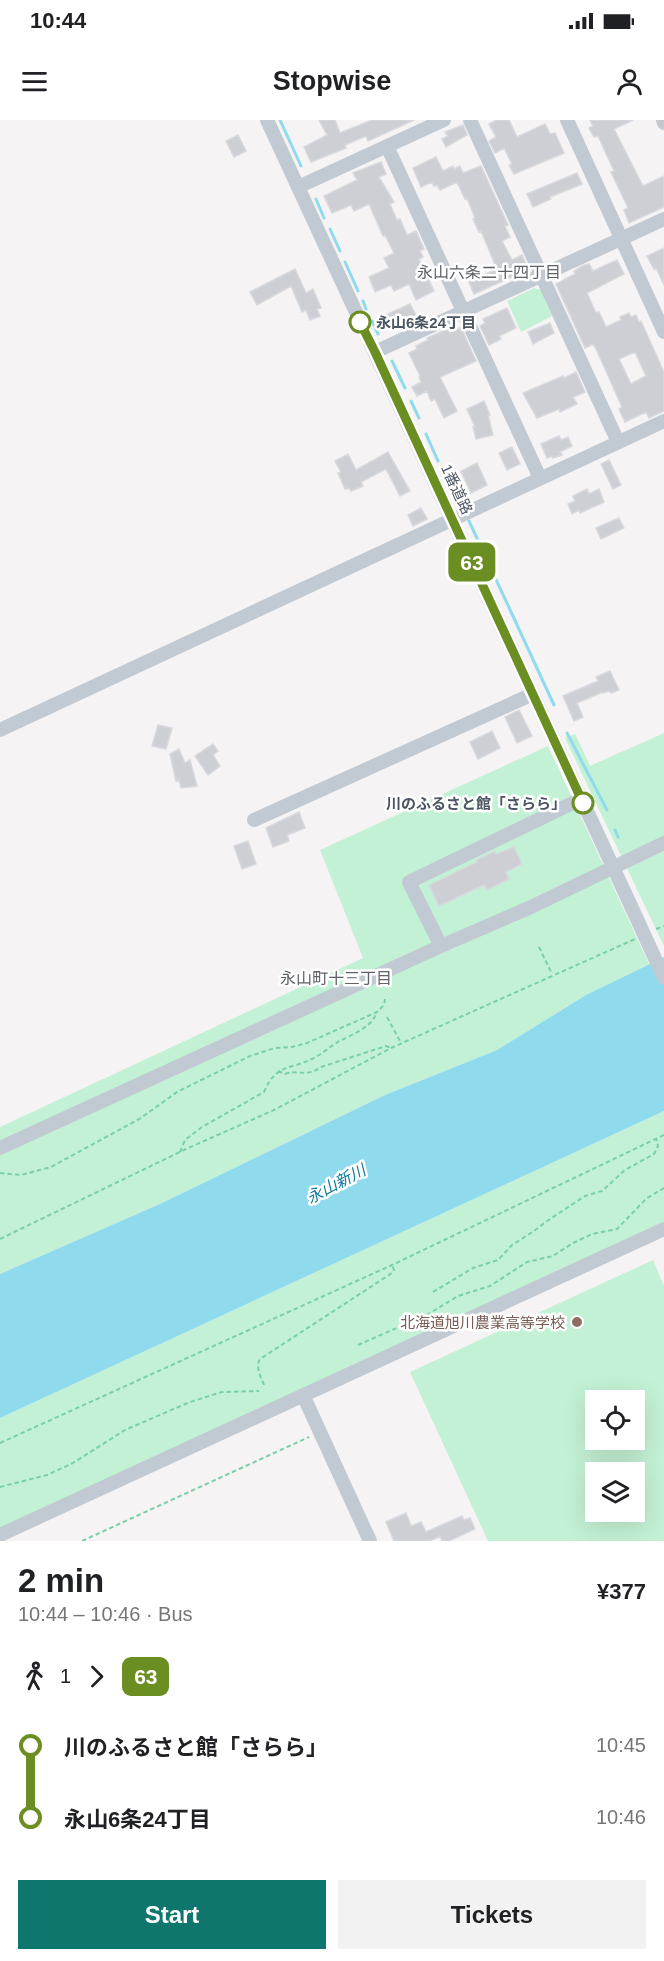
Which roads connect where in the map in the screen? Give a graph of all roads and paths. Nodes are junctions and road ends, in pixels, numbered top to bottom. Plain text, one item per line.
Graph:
1 (267, 120) edge
2 (444, 120) edge
3 (470, 120) edge
4 (567, 120) edge
5 (387, 147) junction
6 (298, 187) junction
7 (664, 219) edge
8 (621, 238) junction
9 (541, 276) junction
10 (462, 311) junction
11 (664, 332) edge
12 (375, 352) junction
13 (664, 421) edge
14 (618, 442) junction
15 (540, 478) junction
16 (453, 519) junction
17 (533, 694) junction
18 (0, 730) edge
19 (581, 799) junction
20 (254, 820) dead end
21 (664, 843) edge
22 (613, 868) junction
23 (664, 926) edge
24 (654, 930) dead end
25 (643, 935) dead end
26 (441, 946) junction
27 (539, 947) dead end
28 (553, 975) junction
29 (664, 978) edge
30 (385, 999) dead end
31 (376, 1012) junction
32 (387, 1017) dead end
33 (402, 1044) junction
34 (391, 1048) junction
35 (278, 1071) junction
36 (664, 1135) edge
37 (656, 1138) junction
38 (0, 1148) edge
39 (180, 1152) junction
40 (0, 1173) edge
41 (664, 1188) edge
42 (664, 1229) edge
43 (0, 1237) edge
44 (392, 1265) junction
45 (433, 1292) dead end
46 (357, 1345) dead end
47 (264, 1385) dead end
48 (259, 1391) dead end
49 (303, 1395) junction
50 (320, 1432) junction
51 (0, 1443) edge
52 (0, 1487) edge
53 (0, 1535) edge
54 (82, 1541) edge
55 (370, 1541) edge

1 - 6 street, 1番道路
2 - 5 street
3 - 9 street
4 - 8 street
5 - 6 street
5 - 10 street
6 - 12 street, 1番道路
7 - 8 street
8 - 9 street
8 - 11 street
9 - 10 street
9 - 14 street
10 - 12 street
10 - 15 street
12 - 16 street, 1番道路
13 - 14 street
14 - 15 street
15 - 16 street
16 - 17 street, 1番道路
16 - 18 street
17 - 19 street, 1番道路
17 - 20 street
19 - 22 street, 1番道路
19 - 26 street
21 - 22 street
22 - 26 street
22 - 29 street, 1番道路, bridge
23 - 24 path
25 - 28 path
26 - 38 street
27 - 28 path
28 - 33 path
30 - 31 path
31 - 35 path
31 - 40 path
32 - 33 path
33 - 34 path
34 - 35 path
34 - 39 path
35 - 39 path
36 - 37 path
37 - 44 path
37 - 45 path
39 - 43 path
41 - 46 path
42 - 49 street
44 - 47 path
44 - 51 path
48 - 52 path
49 - 50 street
49 - 53 street
50 - 54 path
50 - 55 street

